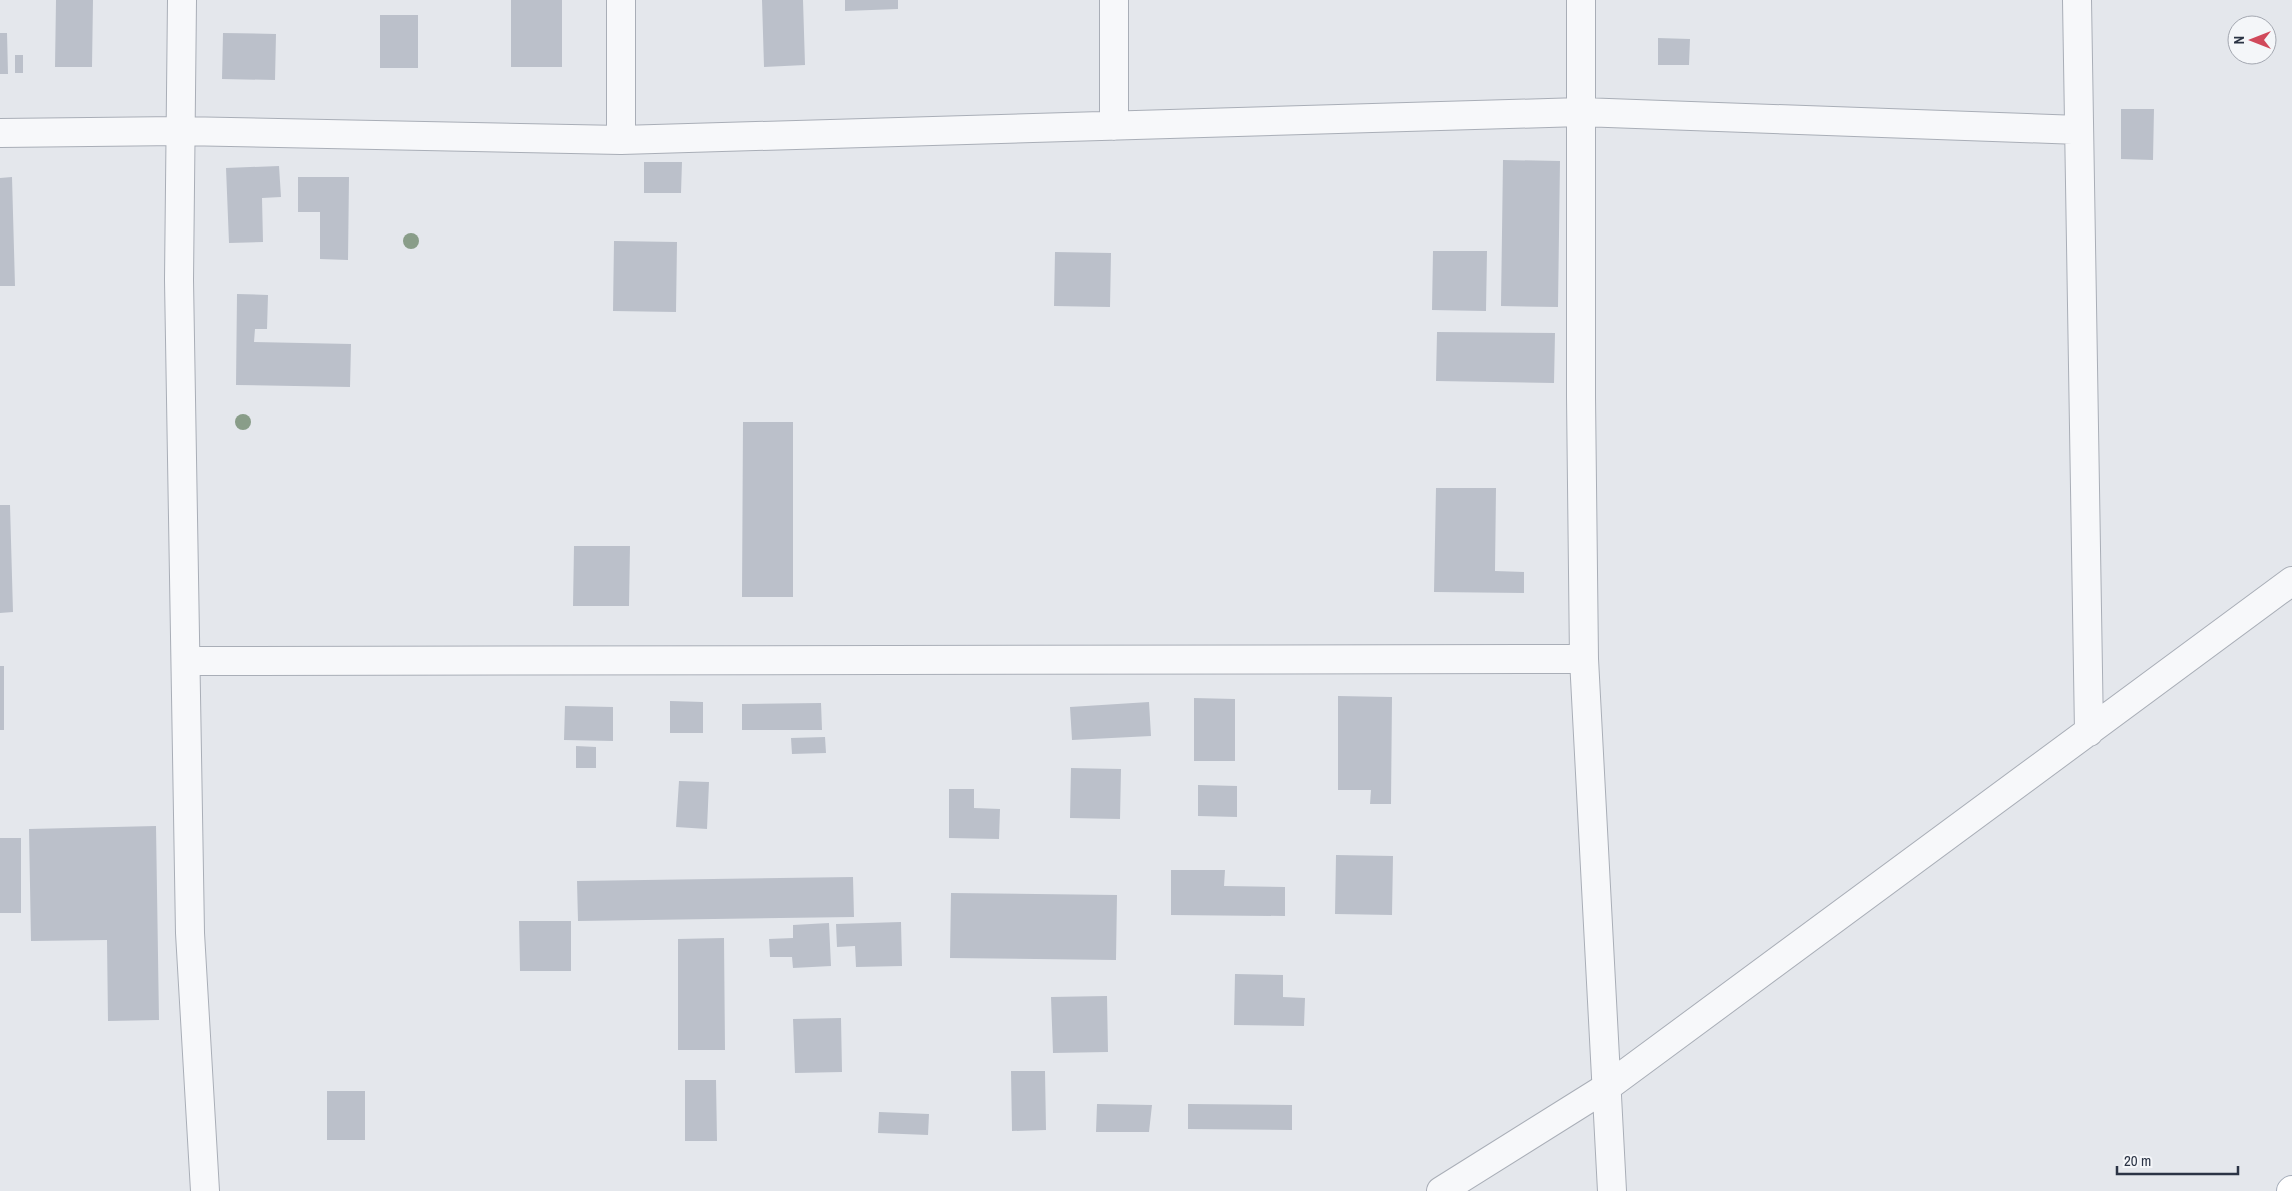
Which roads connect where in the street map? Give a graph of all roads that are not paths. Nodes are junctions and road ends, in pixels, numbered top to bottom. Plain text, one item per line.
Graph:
1 (182, 0) edge
2 (621, 0) edge
3 (1114, 0) edge
4 (1581, 0) edge
5 (2077, 0) edge
6 (1581, 112) junction
7 (1114, 126) junction
8 (2079, 130) junction
9 (180, 131) junction
10 (0, 133) edge
11 (622, 140) junction
12 (2292, 581) edge
13 (1584, 659) junction
14 (186, 661) junction
15 (2089, 732) junction
16 (1607, 1087) junction
17 (205, 1191) edge
18 (1441, 1191) edge
19 (1612, 1191) edge

1 - 9 street
2 - 11 street
3 - 7 street
4 - 6 street
5 - 8 street
6 - 7 street
6 - 8 street
6 - 13 street
7 - 11 street
8 - 15 street
9 - 10 street
9 - 11 street
9 - 14 street
12 - 15 street
13 - 14 street
13 - 16 street
14 - 17 street
15 - 16 street
16 - 18 street
16 - 19 street

